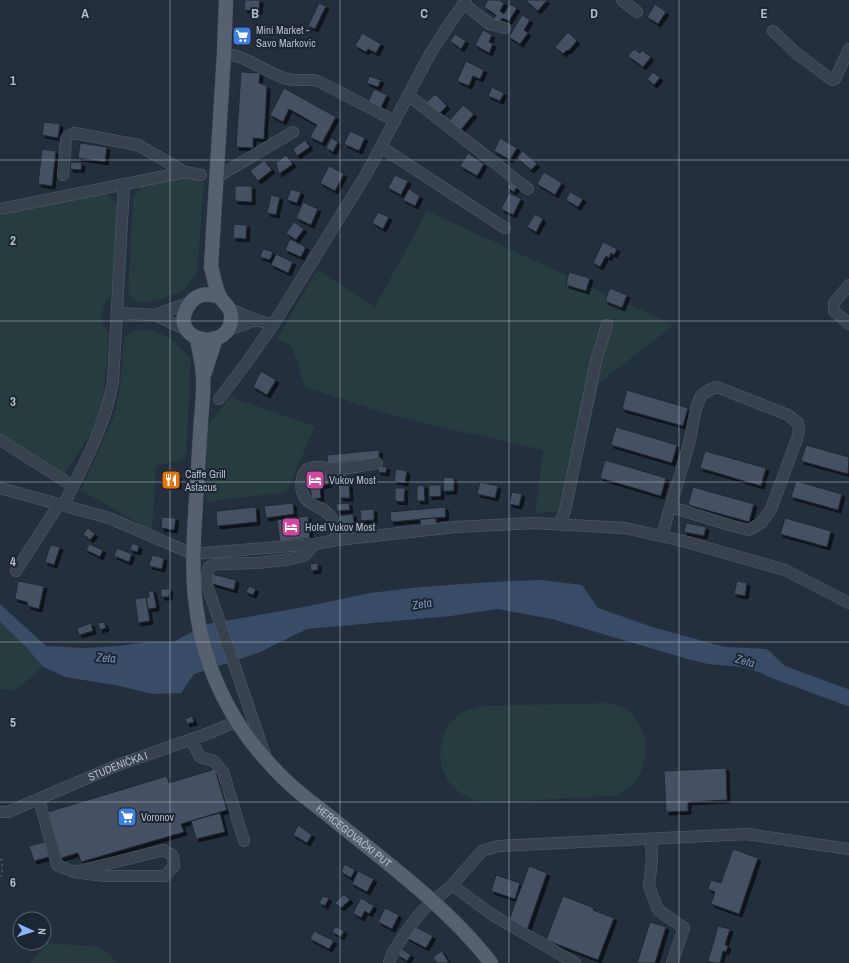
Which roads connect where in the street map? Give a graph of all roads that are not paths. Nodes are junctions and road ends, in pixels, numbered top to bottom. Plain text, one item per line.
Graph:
1 (226, 0) edge
2 (622, 0) edge
3 (465, 2) edge
4 (637, 12) dead end
5 (505, 28) dead end
6 (773, 31) dead end
7 (849, 49) edge
8 (224, 54) junction
9 (408, 95) junction
10 (395, 121) junction
11 (293, 132) dead end
12 (381, 148) junction
13 (185, 172) junction
14 (63, 175) dead end
15 (201, 175) dead end
16 (216, 177) junction
17 (124, 184) junction
18 (528, 189) dead end
19 (0, 209) edge
20 (505, 228) dead end
21 (211, 267) junction
22 (849, 285) edge
23 (220, 297) junction
24 (194, 299) junction
25 (230, 309) junction
26 (117, 312) junction
27 (155, 315) junction
28 (256, 320) junction
29 (849, 324) edge
30 (273, 325) junction
31 (607, 325) dead end
32 (228, 330) junction
33 (192, 334) junction
34 (216, 338) junction
35 (203, 377) junction
36 (219, 399) dead end
37 (0, 440) edge
38 (377, 463) dead end
39 (72, 486) junction
40 (0, 488) edge
41 (61, 505) junction
42 (671, 506) junction
43 (559, 524) junction
44 (662, 536) junction
45 (337, 540) junction
46 (315, 544) junction
47 (193, 554) junction
48 (16, 571) dead end
49 (849, 603) edge
50 (237, 721) junction
51 (191, 739) junction
52 (267, 762) junction
53 (39, 799) junction
54 (0, 812) edge
55 (651, 839) junction
56 (244, 841) dead end
57 (849, 850) edge
58 (74, 872) junction
59 (452, 885) junction
60 (432, 902) junction
61 (389, 963) edge
62 (491, 963) edge
63 (575, 963) edge
64 (672, 963) edge

1 - 8 main road
2 - 4 street
3 - 5 street
3 - 9 street
6 - 7 street
8 - 10 street
8 - 16 main road
9 - 10 street
9 - 18 street
10 - 12 street
11 - 16 street
12 - 20 street
12 - 30 street
13 - 14 street
13 - 15 street
13 - 17 street
16 - 21 main road
17 - 19 street
17 - 26 street
21 - 23 main road
21 - 24 main road
22 - 29 street
23 - 24 main road
23 - 25 main road
24 - 27 street
24 - 33 main road
25 - 28 street
25 - 32 main road
26 - 27 street
26 - 39 street
27 - 33 street
28 - 30 street
28 - 32 street
30 - 36 street
31 - 43 street
32 - 34 main road
33 - 34 main road
33 - 35 main road
34 - 35 main road
35 - 47 main road, HERCEGOVAČKI PUT
37 - 39 street
38 - 45 street
39 - 41 street
40 - 41 street
41 - 47 street
41 - 48 street
42 - 42 street
42 - 44 street
43 - 44 street
43 - 45 street
44 - 49 street
45 - 46 street
46 - 47 street
46 - 52 street
47 - 50 main road, HERCEGOVAČKI PUT
50 - 51 street, STUDENIČKA I
50 - 52 main road, HERCEGOVAČKI PUT
51 - 53 street, STUDENIČKA I
51 - 56 street
52 - 60 main road, HERCEGOVAČKI PUT
53 - 54 street, STUDENIČKA I
53 - 58 street
55 - 57 street
55 - 59 street
55 - 64 street
58 - 58 street
59 - 60 street
59 - 63 street
60 - 61 street
60 - 62 main road, HERCEGOVAČKI PUT

